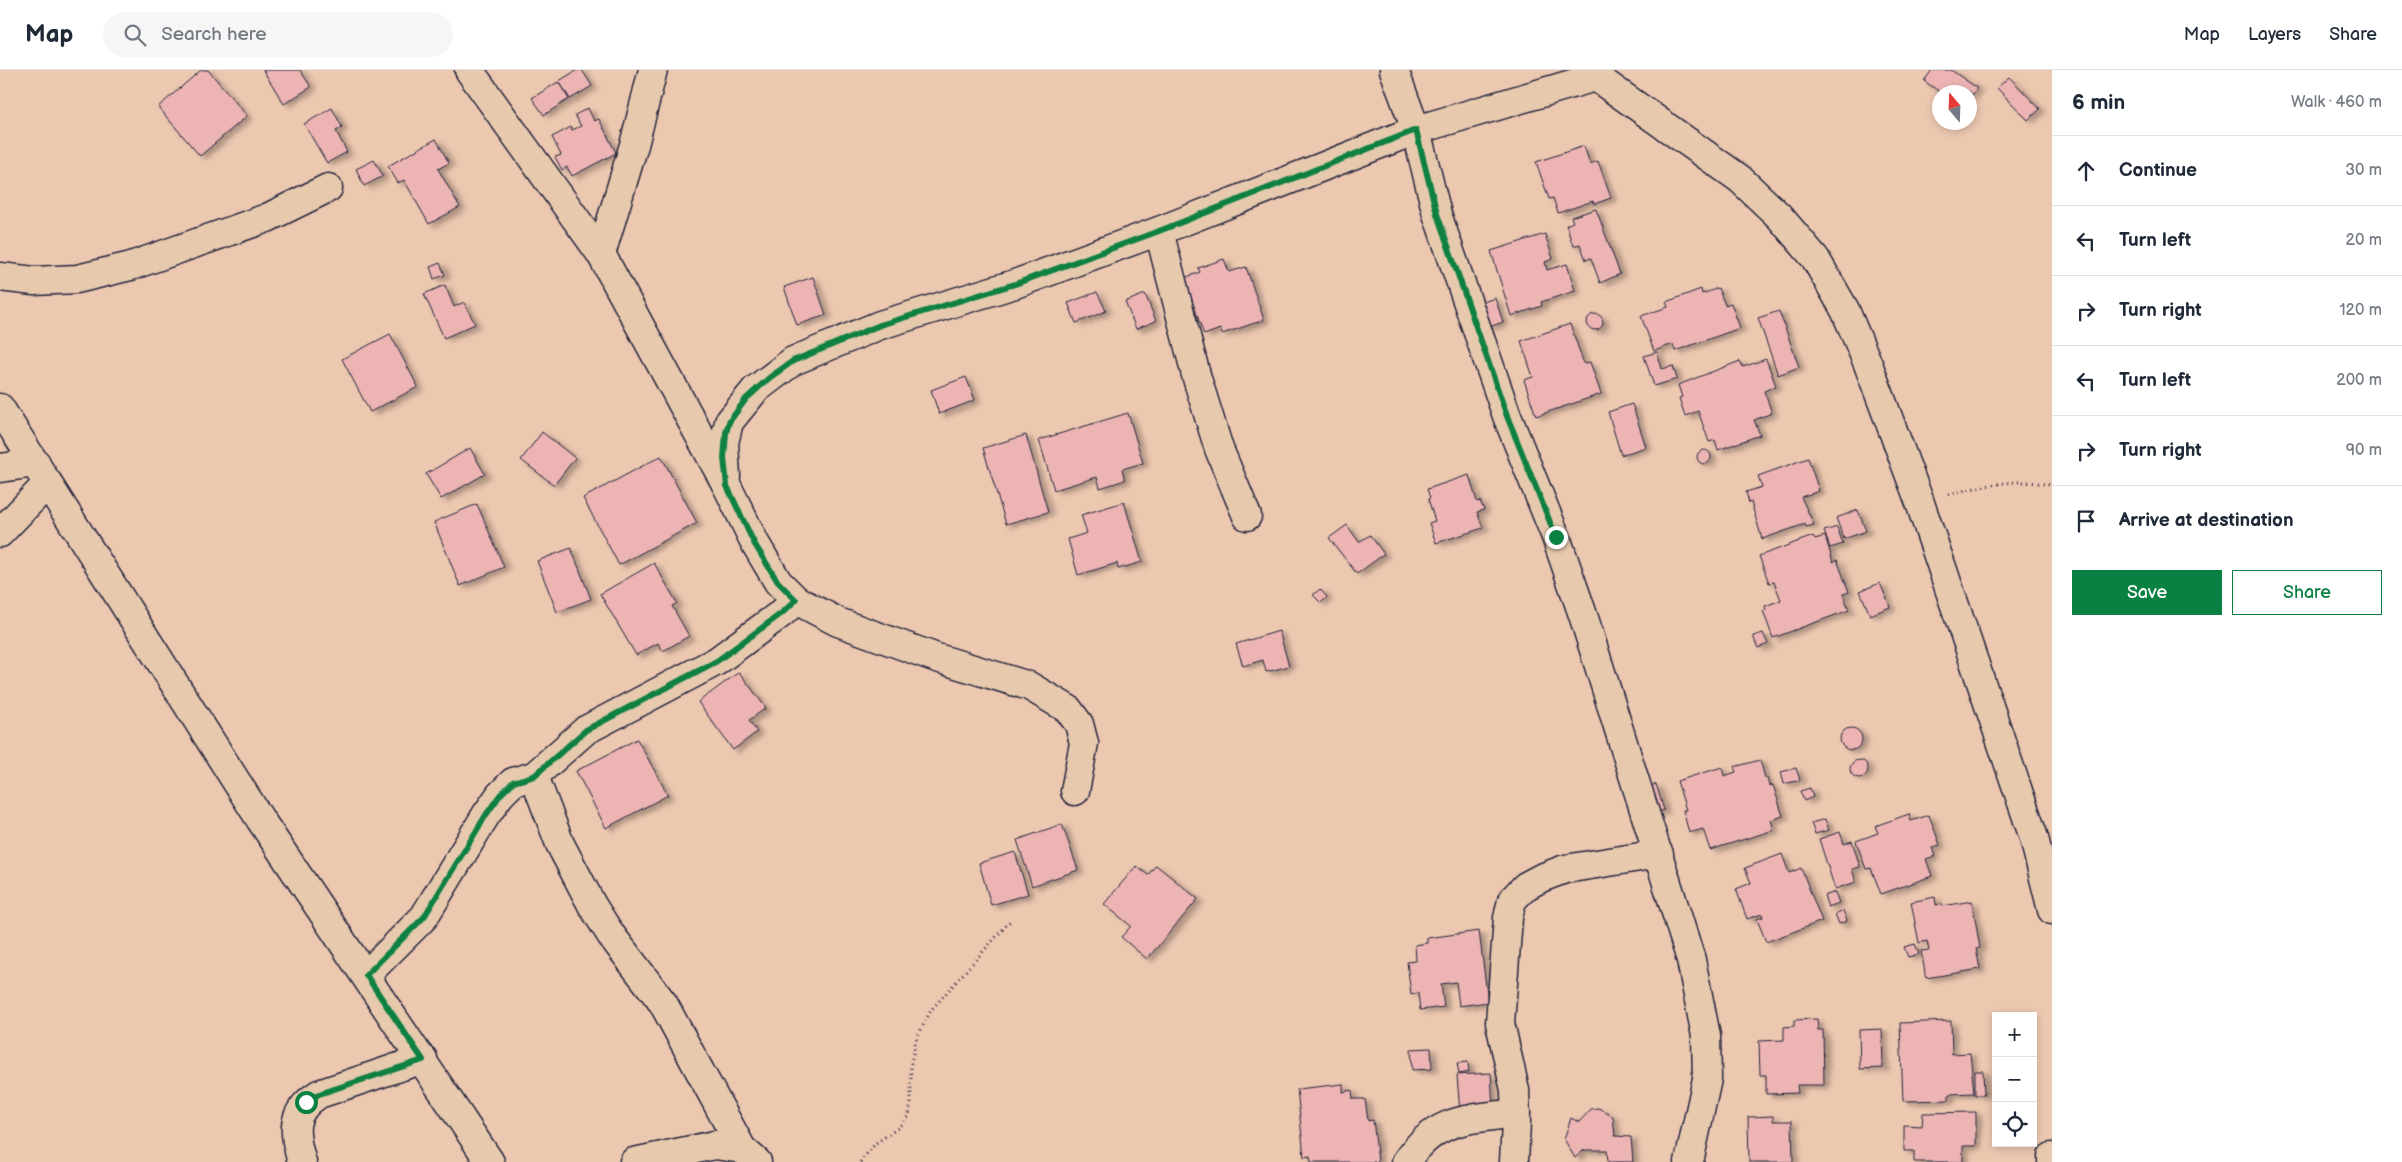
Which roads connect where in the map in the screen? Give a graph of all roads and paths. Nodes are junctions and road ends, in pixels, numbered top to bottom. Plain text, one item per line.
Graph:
1 (469, 70) edge
2 (653, 70) edge
3 (1394, 70) edge
4 (1590, 73) edge
5 (1416, 130) junction
6 (328, 188) dead end
7 (1159, 231) junction
8 (601, 254) junction
9 (0, 277) edge
10 (0, 408) edge
11 (0, 468) edge
12 (42, 473) junction
13 (727, 486) junction
14 (2052, 486) edge
15 (1919, 500) junction
16 (1247, 516) dead end
17 (0, 533) edge
18 (796, 600) junction
19 (534, 776) junction
20 (1075, 791) dead end
21 (1659, 854) junction
22 (2052, 910) edge
23 (1012, 919) dead end
24 (366, 975) junction
25 (423, 1060) junction
26 (1516, 1113) junction
27 (750, 1156) edge
28 (2052, 1157) edge
29 (302, 1162) edge
30 (490, 1162) edge
31 (634, 1162) edge
32 (860, 1162) edge
33 (1406, 1162) edge
34 (1514, 1162) edge
35 (1689, 1162) edge
36 (2052, 1162) edge

1 - 8 street
2 - 8 street
3 - 5 street
4 - 5 street
4 - 15 street
5 - 7 street
5 - 21 street
6 - 9 street
7 - 13 street
7 - 16 street
8 - 13 street
10 - 12 street
11 - 12 street
12 - 17 street
12 - 24 street
13 - 18 street
14 - 15 path
15 - 22 street
18 - 19 street
18 - 20 street
19 - 24 street
19 - 27 street
21 - 26 street
21 - 35 street
23 - 32 path
24 - 25 street
25 - 29 street
25 - 30 street
26 - 33 street
26 - 34 street
27 - 31 street
28 - 36 street

